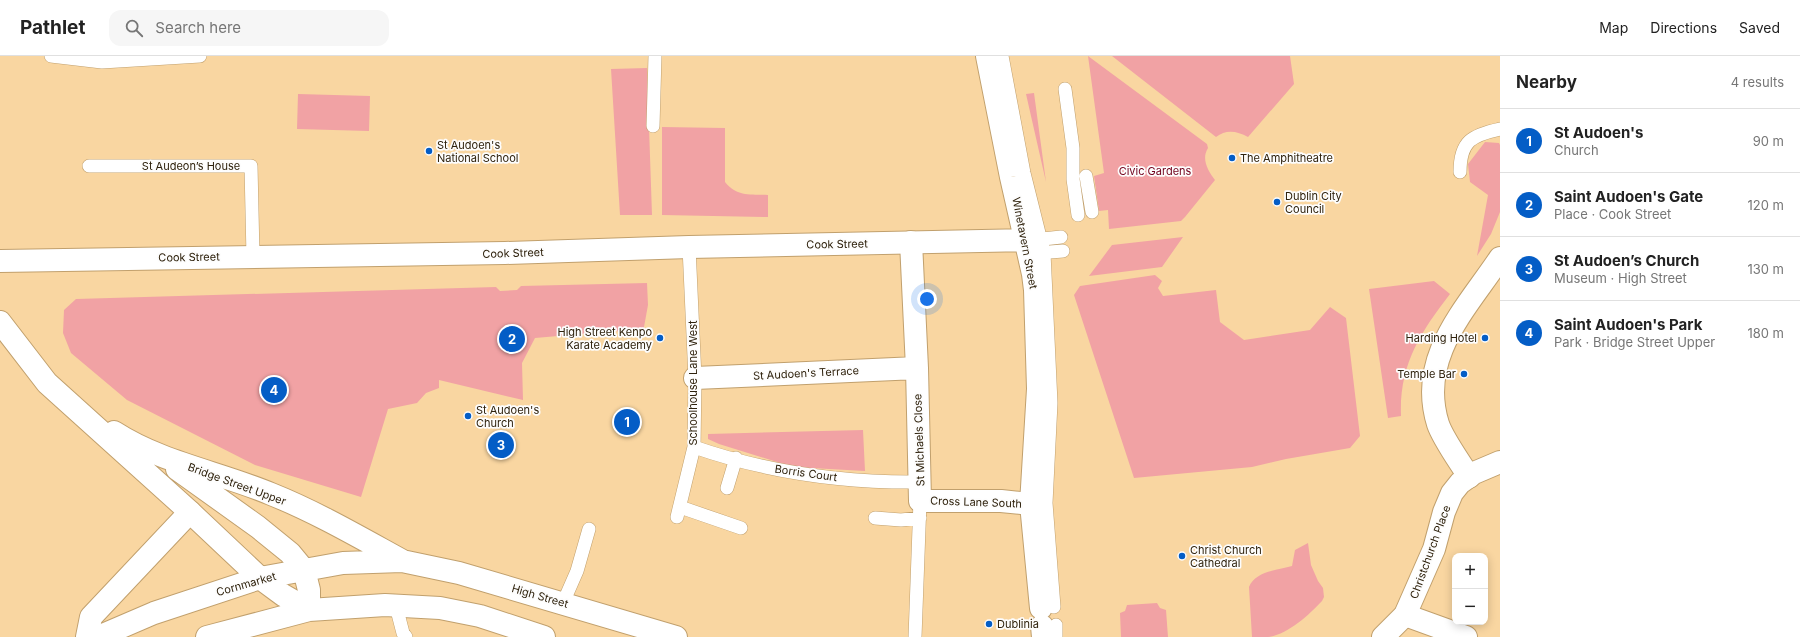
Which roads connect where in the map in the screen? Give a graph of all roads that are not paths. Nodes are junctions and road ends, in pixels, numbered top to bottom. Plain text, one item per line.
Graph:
1 (51, 56) edge
2 (200, 56) edge
3 (655, 56) edge
4 (987, 56) edge
5 (1002, 56) edge
6 (1066, 89) dead end
7 (654, 126) dead end
8 (1500, 129) edge
9 (89, 166) dead end
10 (1460, 172) dead end
11 (1086, 176) dead end
12 (1092, 212) dead end
13 (1078, 214) dead end
14 (1061, 237) dead end
15 (911, 242) junction
16 (1035, 246) junction
17 (689, 247) junction
18 (1063, 252) dead end
19 (253, 256) junction
20 (1500, 258) edge
21 (0, 261) edge
22 (0, 322) edge
23 (917, 368) junction
24 (695, 378) junction
25 (72, 406) junction
26 (694, 447) junction
27 (160, 456) junction
28 (736, 458) junction
29 (1500, 462) edge
30 (1464, 480) junction
31 (727, 488) dead end
32 (920, 500) junction
33 (1038, 504) junction
34 (190, 512) junction
35 (875, 518) dead end
36 (741, 528) dead end
37 (589, 529) dead end
38 (402, 561) junction
39 (304, 570) junction
40 (260, 578) junction
41 (563, 603) junction
42 (396, 606) junction
43 (309, 610) junction
44 (1406, 615) junction
45 (1049, 623) edge
46 (87, 637) edge
47 (98, 637) edge
48 (207, 637) edge
49 (406, 637) edge
50 (544, 637) edge
51 (676, 637) edge
52 (915, 637) edge
53 (1382, 637) edge
54 (1466, 637) edge

1 - 2 lane
3 - 7 lane
4 - 16 street, Winetavern Street
5 - 16 lane, Winetavern Street
6 - 13 lane
8 - 10 lane
9 - 19 lane, St Audeon’s House
11 - 12 lane
14 - 16 lane
15 - 16 street, Cook Street
15 - 17 street, Cook Street
15 - 23 street, St Michaels Close
16 - 18 lane
16 - 33 street, Winetavern Street
17 - 19 street, Cook Street
17 - 24 lane, Schoolhouse Lane West
19 - 21 street, Cook Street
20 - 30 street
22 - 25 street, Bridge Street Upper
23 - 24 street, St Audoen's Terrace
23 - 32 street, St Michaels Close
24 - 26 lane, Schoolhouse Lane West
25 - 27 street, Bridge Street Upper
25 - 34 street, Bridge Street Upper
26 - 28 lane, Borris Court
26 - 36 lane, Schoolhouse Lane West
27 - 38 street, Bridge Street Upper
27 - 39 street
28 - 31 lane
28 - 32 lane, Borris Court
29 - 30 street
30 - 44 street, Christchurch Place
32 - 33 street, Cross Lane South
32 - 35 lane
32 - 52 lane, St Michaels Close
33 - 45 street, Winetavern Street
34 - 40 street, Bridge Street Upper
34 - 46 street
37 - 41 lane
38 - 39 street, Cornmarket
38 - 41 street, High Street
39 - 40 street, Cornmarket
39 - 43 street
40 - 43 street, Bridge Street Upper
40 - 47 street, Cornmarket
41 - 51 street, High Street
42 - 43 street
42 - 49 lane
42 - 50 street
43 - 48 street
44 - 53 street, Christchurch Place
44 - 54 street

